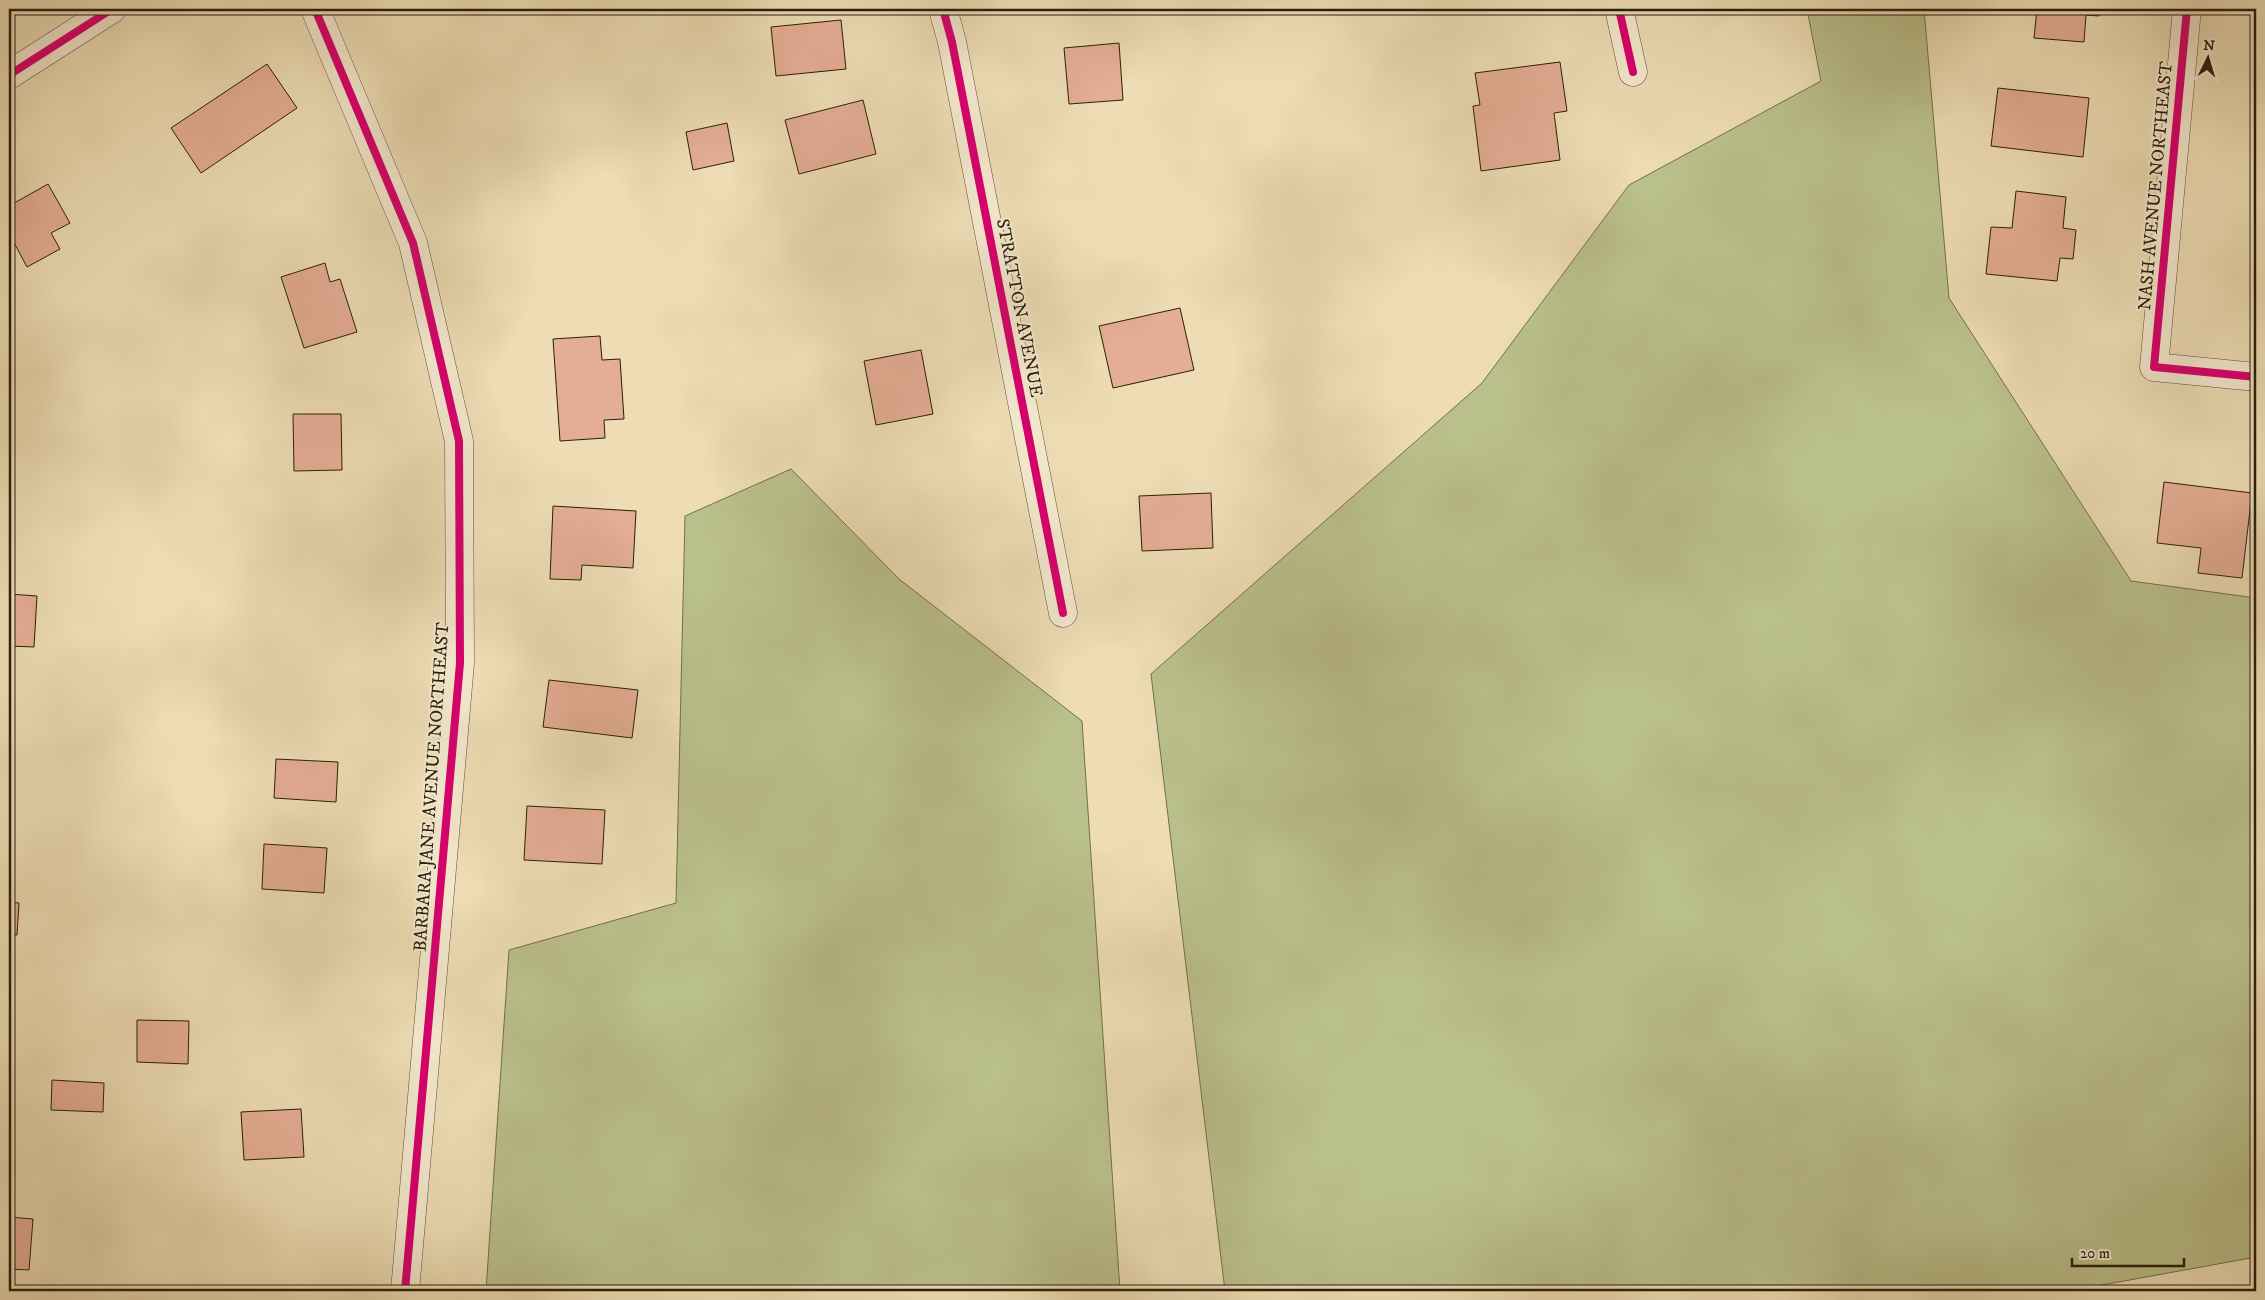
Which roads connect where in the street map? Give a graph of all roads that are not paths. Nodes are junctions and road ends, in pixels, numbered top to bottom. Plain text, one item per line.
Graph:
1 (112, 9) edge
2 (315, 9) edge
3 (943, 9) edge
4 (1619, 9) edge
5 (2187, 9) edge
6 (1633, 72) dead end
7 (9, 75) edge
8 (2256, 377) edge
9 (1063, 613) dead end
10 (405, 1291) edge

1 - 7 street
2 - 10 street, BARBARA JANE AVENUE NORTHEAST
3 - 9 street, STRATTON AVENUE
4 - 6 street
5 - 8 street, NASH AVENUE NORTHEAST

